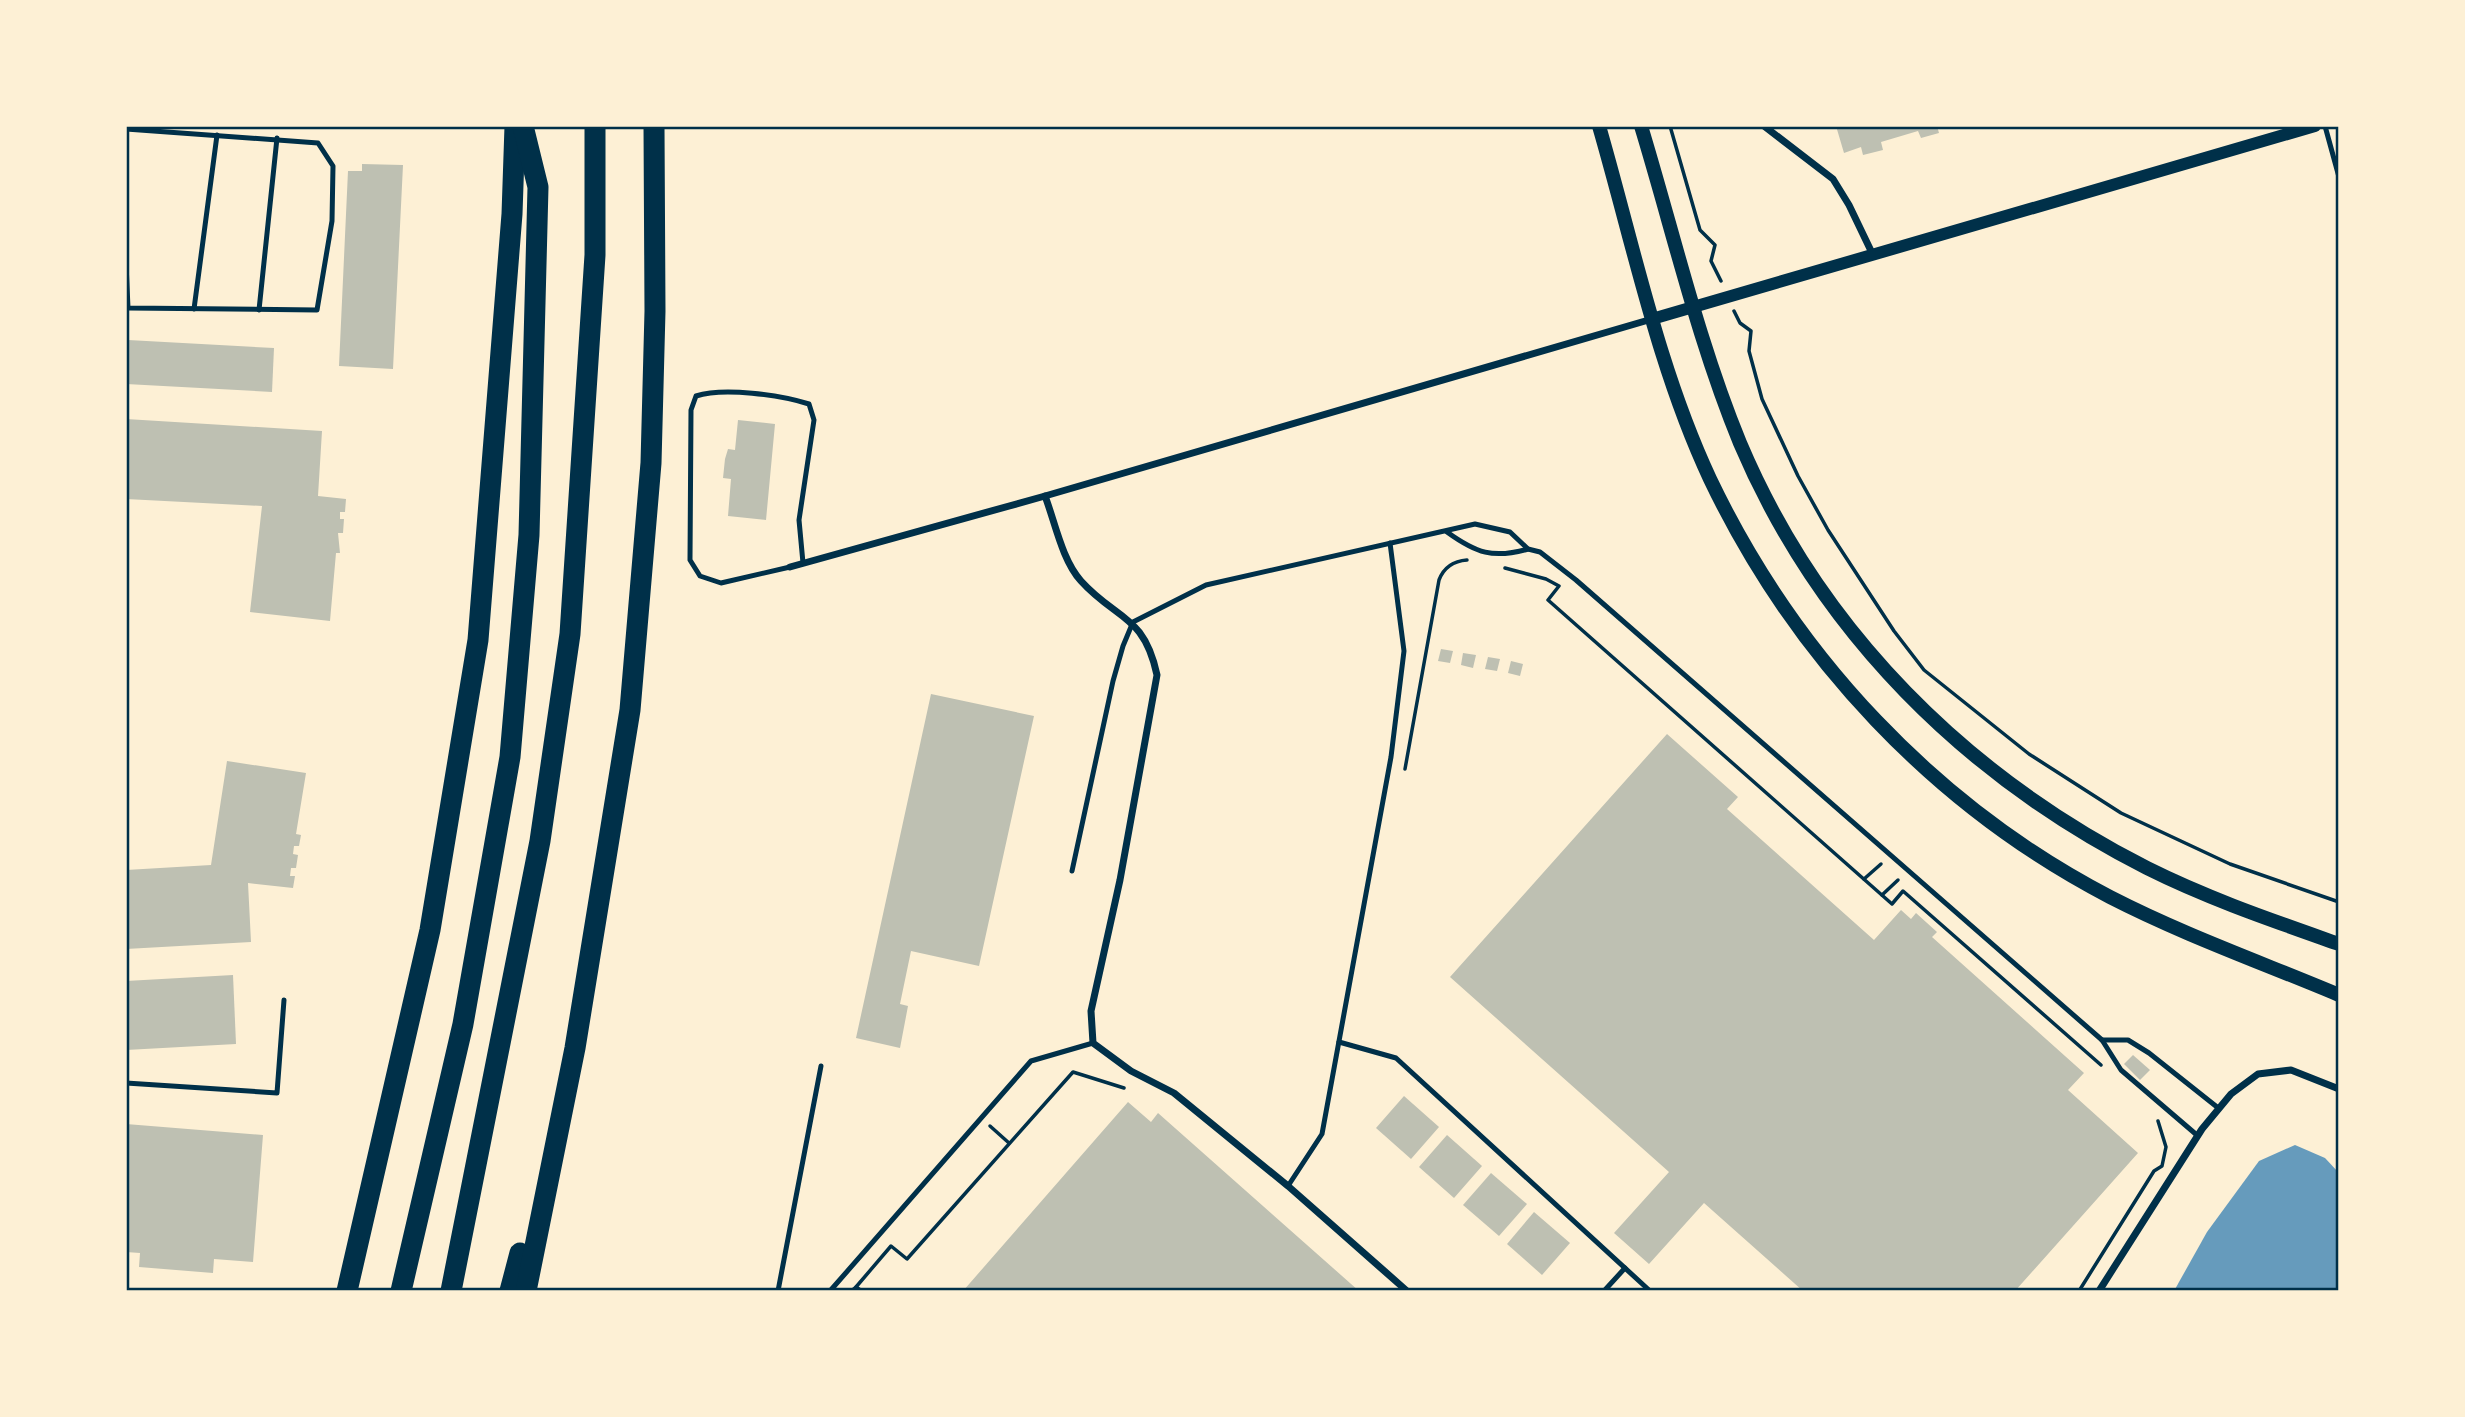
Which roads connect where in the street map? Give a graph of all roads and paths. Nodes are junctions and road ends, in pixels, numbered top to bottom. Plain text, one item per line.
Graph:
1 (515, 126) edge
2 (523, 126) edge
3 (595, 126) edge
4 (654, 126) edge
5 (1599, 126) edge
6 (1641, 126) edge
7 (1670, 126) edge
8 (1765, 126) edge
9 (2315, 126) edge
10 (2325, 126) edge
11 (126, 129) edge
12 (217, 135) junction
13 (277, 138) junction
14 (2339, 177) edge
15 (1873, 255) junction
16 (126, 262) edge
17 (1728, 298) junction
18 (1695, 307) junction
19 (194, 309) junction
20 (259, 310) junction
21 (1652, 318) junction
22 (1045, 496) junction
23 (1447, 532) junction
24 (1390, 543) junction
25 (1528, 549) junction
26 (1474, 562) dead end
27 (803, 563) junction
28 (1494, 565) dead end
29 (790, 567) joint
30 (1133, 622) junction
31 (1405, 769) dead end
32 (1890, 856) junction
33 (1072, 871) dead end
34 (1908, 872) junction
35 (1864, 879) junction
36 (1882, 895) junction
37 (2339, 902) edge
38 (2339, 944) edge
39 (2339, 995) edge
40 (284, 1000) dead end
41 (2102, 1040) junction
42 (1339, 1042) junction
43 (1093, 1043) junction
44 (575, 1048) junction
45 (821, 1066) dead end
46 (2111, 1073) dead end
47 (126, 1083) edge
48 (1124, 1088) dead end
49 (2339, 1089) edge
50 (2217, 1107) junction
51 (2156, 1116) dead end
52 (981, 1118) junction
53 (2198, 1136) junction
54 (1009, 1143) junction
55 (1288, 1186) junction
56 (1625, 1268) junction
57 (856, 1287) junction
58 (347, 1291) edge
59 (401, 1291) edge
60 (452, 1291) edge
61 (510, 1291) edge
62 (526, 1291) edge
63 (778, 1291) edge
64 (830, 1291) edge
65 (851, 1291) edge
66 (862, 1291) edge
67 (1407, 1291) edge
68 (1604, 1291) edge
69 (1650, 1291) edge
70 (2079, 1291) edge
71 (2099, 1291) edge

1 - 58 highway
2 - 59 highway
3 - 60 highway
4 - 44 highway
5 - 21 main road
6 - 18 main road
7 - 17 path
8 - 15 street
9 - 15 street
10 - 14 lane
11 - 12 lane
12 - 13 lane
12 - 19 lane
13 - 20 lane
13 - 20 lane
15 - 17 street
16 - 19 lane
17 - 18 street
17 - 37 path
18 - 21 street
18 - 38 main road
19 - 20 lane
21 - 22 street
21 - 39 main road
22 - 27 street
22 - 30 street
23 - 24 lane
23 - 25 lane
23 - 25 lane
24 - 30 lane
24 - 42 lane
25 - 32 lane
26 - 31 path
27 - 29 street
27 - 29 lane
28 - 35 path
30 - 33 lane
30 - 43 street
32 - 34 lane
32 - 35 path
34 - 36 path
34 - 41 lane
35 - 36 path
36 - 46 path
40 - 47 lane
41 - 50 lane
41 - 53 lane
42 - 55 lane
42 - 56 lane
43 - 52 lane
43 - 55 street
44 - 61 highway
44 - 62 highway
45 - 63 lane
48 - 54 path
49 - 50 street
50 - 53 street
51 - 70 path
52 - 54 path
52 - 64 lane
53 - 71 street
54 - 57 path
55 - 67 street
56 - 68 lane
56 - 69 lane
57 - 65 path
57 - 66 path

